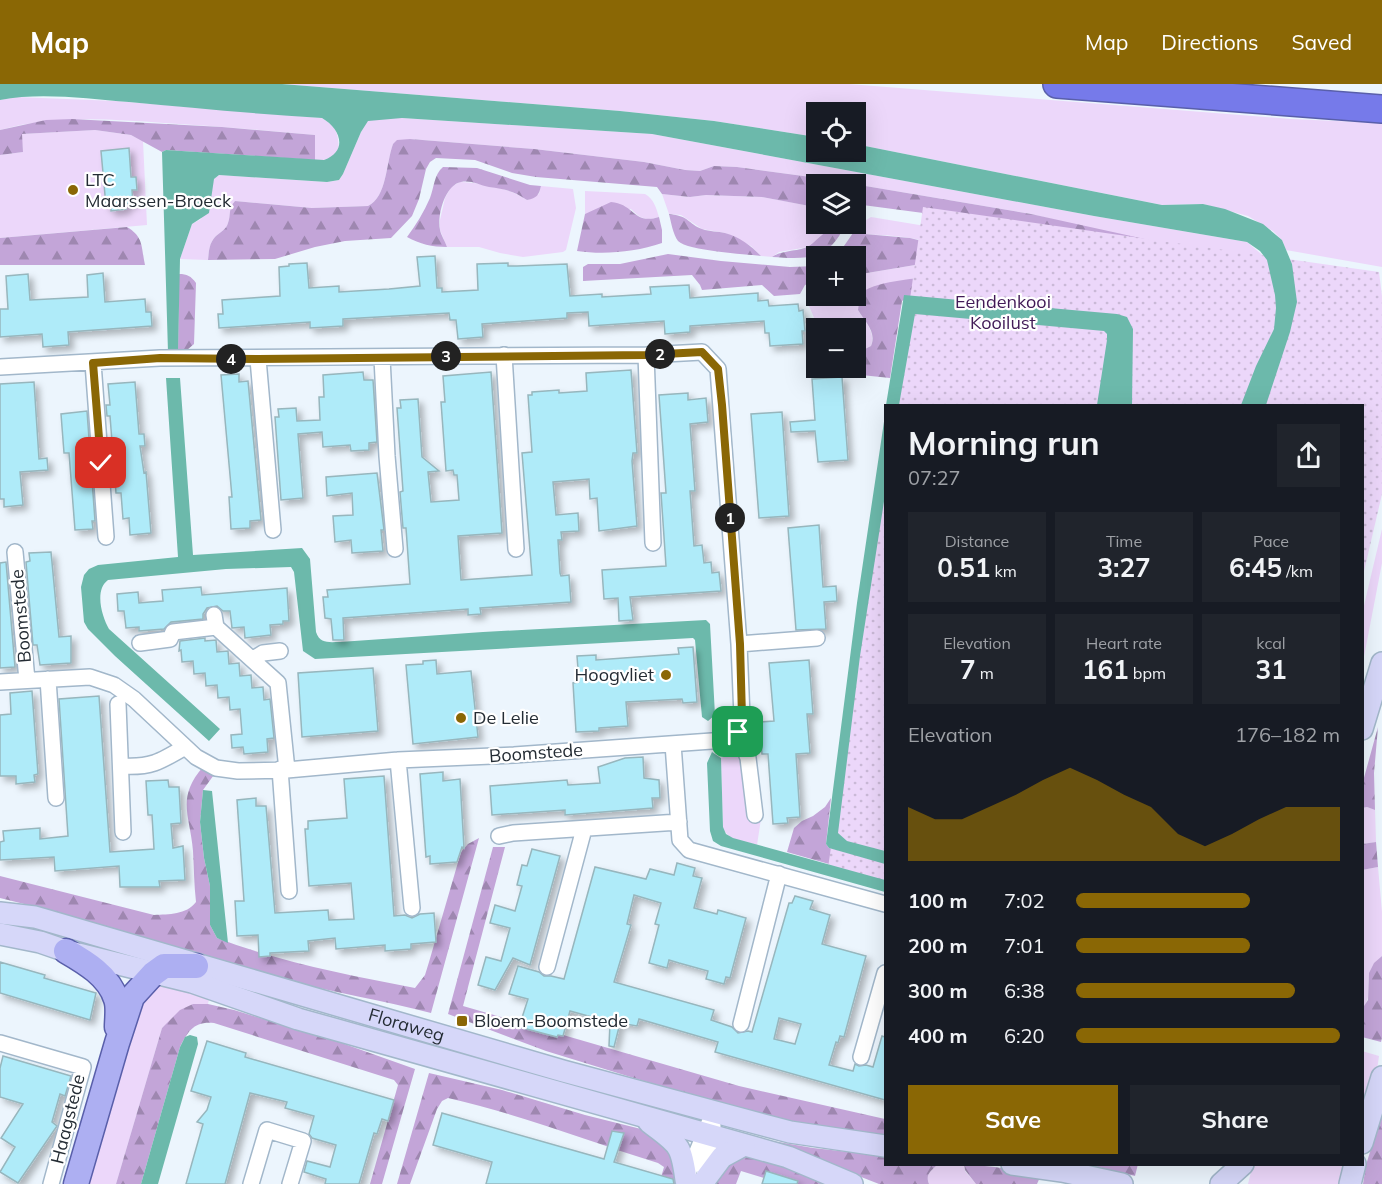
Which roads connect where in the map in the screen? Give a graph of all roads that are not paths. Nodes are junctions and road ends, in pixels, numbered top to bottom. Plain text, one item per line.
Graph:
1 (1057, 84) edge
2 (1382, 109) edge
3 (504, 355) junction
4 (646, 355) junction
5 (382, 357) junction
6 (258, 359) junction
7 (93, 363) junction
8 (0, 367) edge
9 (273, 530) dead end
10 (106, 537) dead end
11 (653, 543) dead end
12 (395, 549) dead end
13 (516, 549) dead end
14 (15, 552) dead end
15 (817, 638) dead end
16 (140, 643) dead end
17 (740, 644) junction
18 (280, 651) dead end
19 (253, 659) junction
20 (1382, 663) edge
21 (48, 679) junction
22 (27, 680) junction
23 (0, 682) edge
24 (118, 704) dead end
25 (1364, 722) edge
26 (732, 736) junction
27 (673, 744) junction
28 (185, 747) junction
29 (398, 760) junction
30 (121, 766) junction
31 (284, 770) junction
32 (56, 798) dead end
33 (755, 815) dead end
34 (679, 822) junction
35 (584, 829) junction
36 (123, 832) dead end
37 (499, 836) dead end
38 (779, 874) junction
39 (289, 891) dead end
40 (884, 904) edge
41 (412, 908) dead end
42 (0, 913) edge
43 (0, 934) edge
44 (66, 951) junction
45 (196, 966) junction
46 (547, 967) dead end
47 (153, 974) junction
48 (884, 976) edge
49 (741, 1024) dead end
50 (0, 1043) edge
51 (117, 1043) junction
52 (861, 1056) dead end
53 (1382, 1077) edge
54 (714, 1111) junction
55 (639, 1115) junction
56 (708, 1134) junction
57 (1364, 1136) edge
58 (744, 1145) junction
59 (884, 1146) edge
60 (1026, 1166) edge
61 (1242, 1166) edge
62 (1244, 1166) edge
63 (1355, 1166) edge
64 (694, 1182) edge
65 (51, 1184) edge
66 (76, 1184) edge
67 (251, 1184) edge
68 (290, 1184) edge
69 (852, 1184) edge
70 (1122, 1184) edge
71 (1221, 1184) edge
72 (1239, 1184) edge
73 (1350, 1184) edge

1 - 2 highway
3 - 4 street
3 - 5 street
3 - 13 street
4 - 11 street
4 - 17 street
5 - 6 street
5 - 12 street
6 - 7 street
6 - 9 street
7 - 8 street
7 - 10 street
14 - 22 street, Boomstede
15 - 17 street
16 - 19 street
17 - 26 street
18 - 19 street
19 - 31 street
20 - 25 main road
21 - 22 street, Boomstede
21 - 28 street, Boomstede
21 - 32 street, Boomstede
22 - 23 street, Boomstede
24 - 30 street
26 - 27 street, Boomstede
26 - 33 street
27 - 29 street, Boomstede
27 - 34 street
28 - 30 street
28 - 31 street, Boomstede
29 - 31 street, Boomstede
29 - 41 street
30 - 36 street
31 - 39 street
34 - 35 street
34 - 38 street
35 - 37 street
35 - 46 street
38 - 40 street
38 - 49 street
42 - 45 main road, Floraweg
43 - 44 main road, Floraweg
44 - 47 main road, Floraweg
44 - 51 main road
45 - 47 main road
45 - 54 main road, Floraweg
47 - 51 main road
47 - 55 main road, Floraweg
48 - 52 street
50 - 65 street, Haagstede
51 - 66 main road
53 - 57 main road
54 - 56 street
54 - 59 main road, Floraweg
55 - 56 main road, Floraweg
55 - 64 main road
56 - 58 main road, Floraweg
56 - 64 street
58 - 64 main road
58 - 69 main road, Floraweg
60 - 70 main road
61 - 71 main road
62 - 72 main road
63 - 73 main road
67 - 68 street

